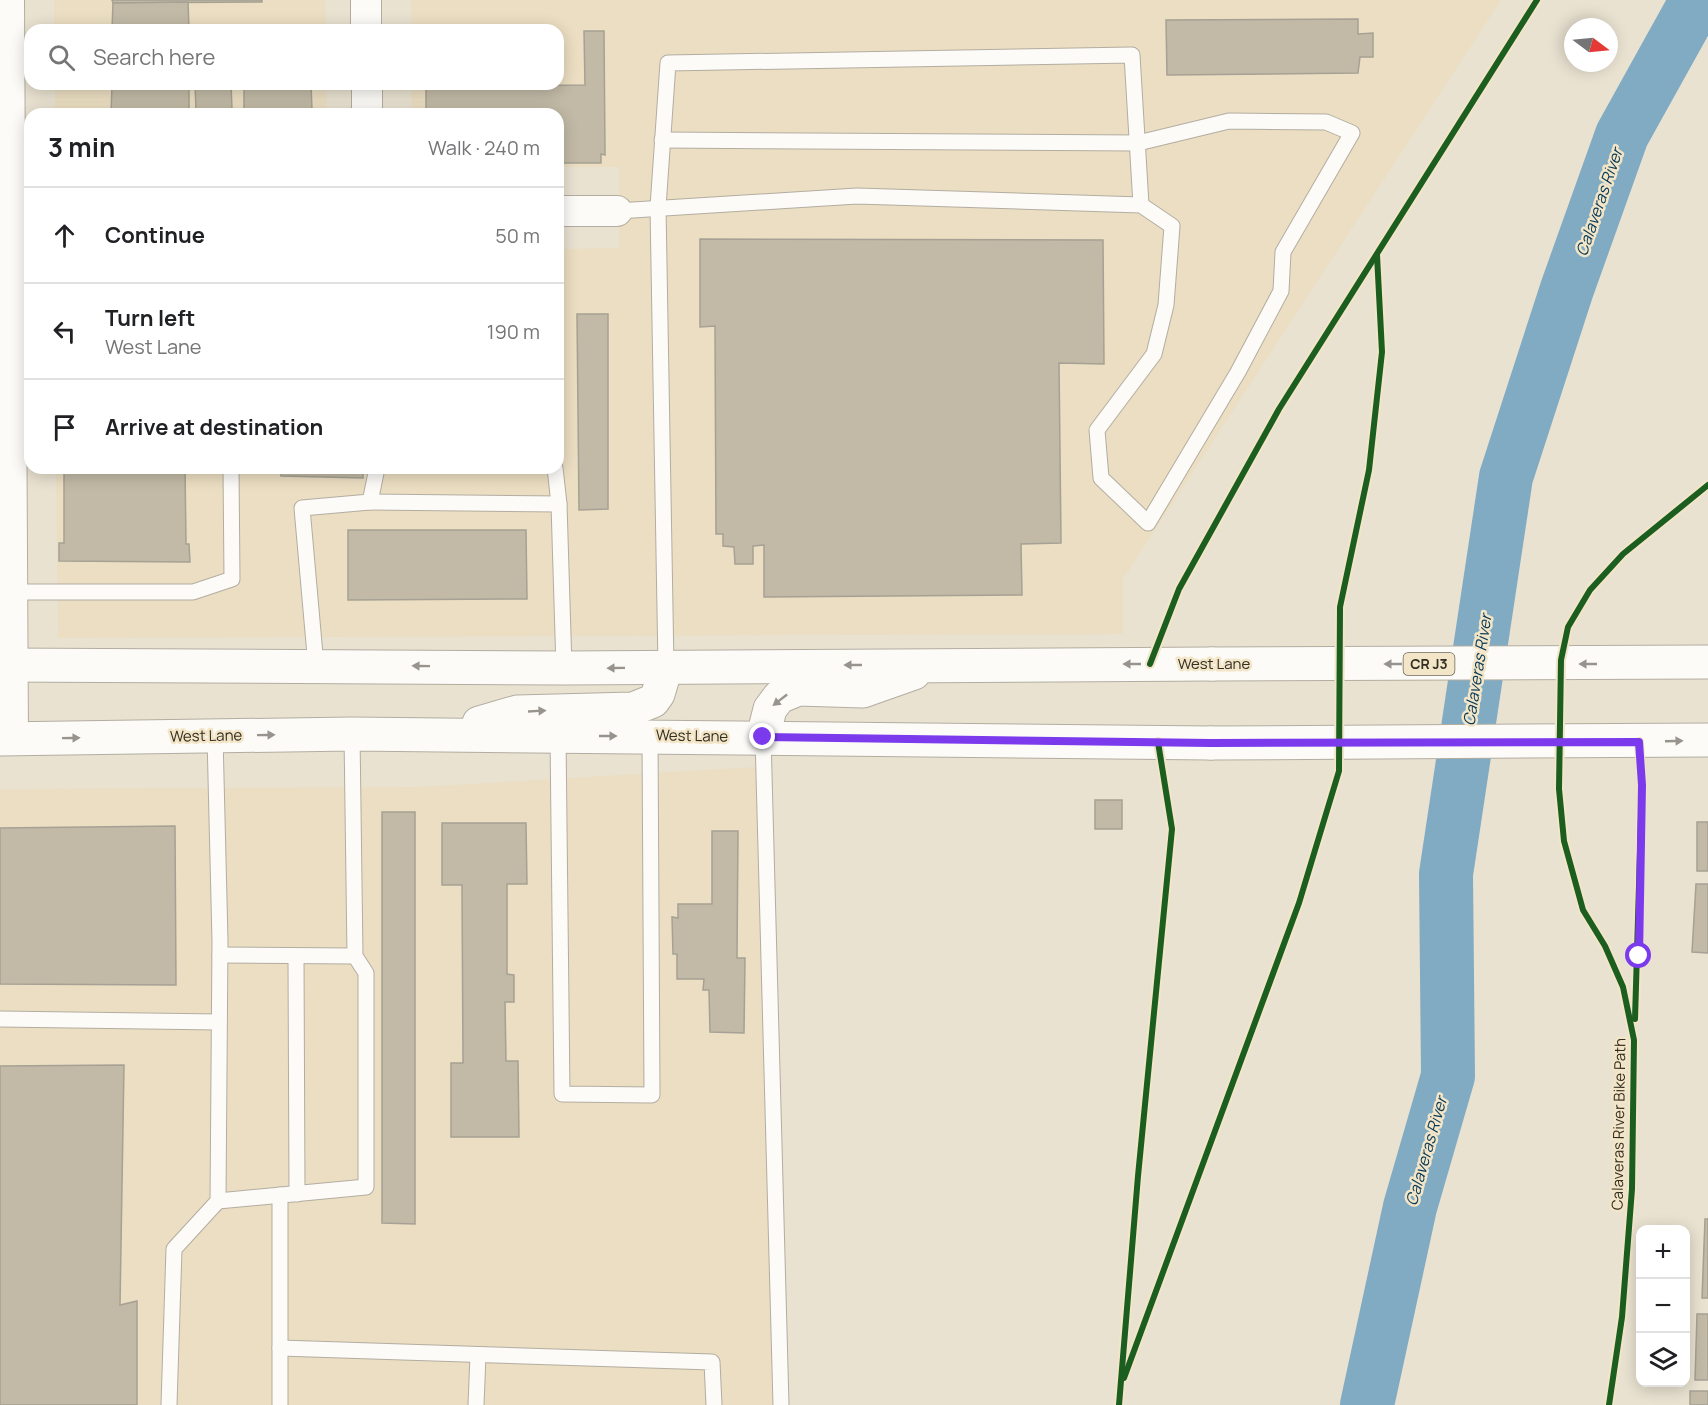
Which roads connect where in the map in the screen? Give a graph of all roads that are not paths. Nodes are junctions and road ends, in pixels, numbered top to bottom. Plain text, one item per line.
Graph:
1 (9, 0) edge
2 (366, 0) edge
3 (366, 24) edge
4 (367, 90) edge
5 (367, 108) edge
6 (662, 140) junction
7 (1138, 143) junction
8 (1141, 205) junction
9 (658, 207) junction
10 (20, 211) edge
11 (564, 211) edge
12 (617, 211) joint
13 (231, 474) edge
14 (376, 474) edge
15 (556, 474) edge
16 (370, 502) junction
17 (559, 504) junction
18 (13, 592) junction
19 (1708, 662) edge
20 (935, 664) junction
21 (6, 665) edge
22 (316, 666) junction
23 (666, 667) junction
24 (564, 668) junction
25 (352, 734) junction
26 (440, 735) junction
27 (558, 735) junction
28 (215, 736) junction
29 (650, 736) junction
30 (763, 737) junction
31 (6, 739) edge
32 (1708, 740) edge
33 (220, 955) junction
34 (297, 956) junction
35 (355, 956) junction
36 (0, 1019) edge
37 (219, 1022) junction
38 (297, 1194) junction
39 (280, 1195) junction
40 (218, 1201) junction
41 (280, 1348) junction
42 (478, 1355) junction
43 (169, 1405) edge
44 (280, 1405) edge
45 (476, 1405) edge
46 (714, 1405) edge
47 (781, 1405) edge

1 - 10 street
2 - 3 street
4 - 5 street
6 - 7 lane
6 - 7 lane
6 - 9 lane
7 - 8 lane
7 - 8 lane
8 - 9 lane
9 - 12 lane
9 - 23 lane
10 - 18 street
11 - 12 street
13 - 18 lane
14 - 16 lane
15 - 17 lane
16 - 17 lane
16 - 22 lane
17 - 24 lane
18 - 21 street
19 -> 20 main road, West Lane / CR J3
20 -> 23 main road, West Lane / CR J3
20 -> 30 main road
21 - 22 main road, West Lane / CR J3
21 - 31 street
24 -> 22 main road, West Lane / CR J3
23 -> 24 main road, West Lane / CR J3
26 -> 23 main road
25 - 26 main road, West Lane
28 -> 25 main road, West Lane
25 - 35 lane
26 - 27 main road, West Lane
27 -> 29 main road, West Lane
27 - 29 lane
31 -> 28 main road, West Lane
28 - 33 lane
29 - 30 main road, West Lane
30 -> 32 main road, West Lane
30 - 47 lane
33 - 34 lane
33 - 37 lane
34 - 35 lane
34 - 38 lane
35 - 38 lane
36 - 37 lane
37 - 40 lane
38 - 39 lane
39 - 40 lane
39 - 41 lane
40 - 43 lane
41 - 42 lane
41 - 44 lane
42 - 45 lane
42 - 46 lane

